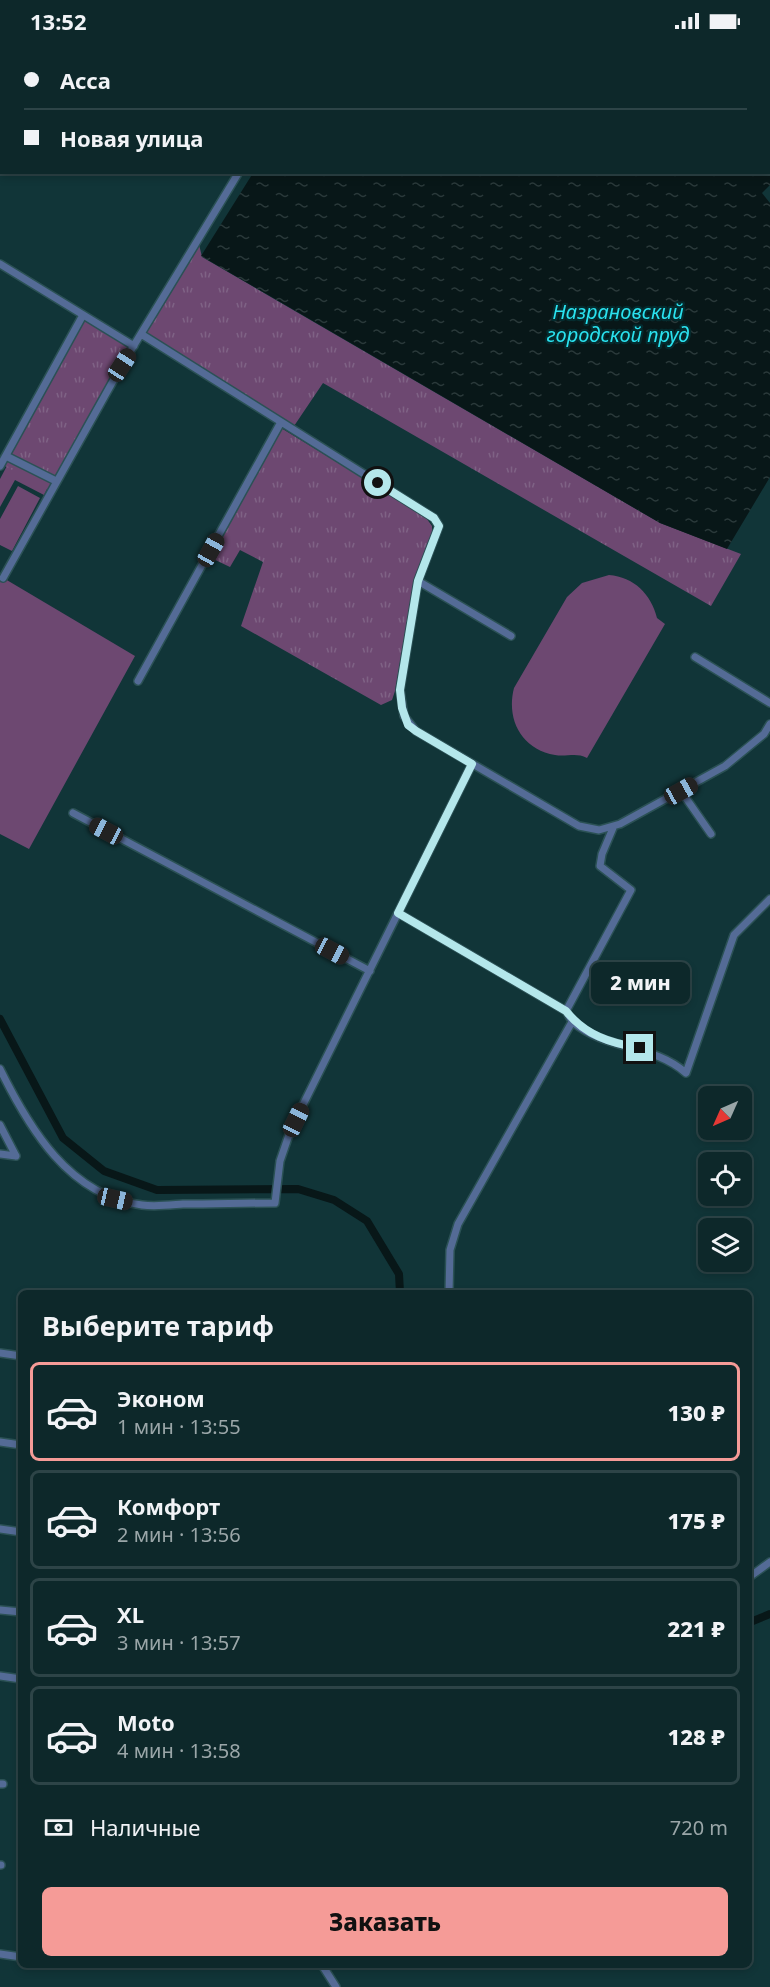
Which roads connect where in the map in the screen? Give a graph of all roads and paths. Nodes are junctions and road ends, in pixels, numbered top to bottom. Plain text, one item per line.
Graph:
1 (238, 174) edge
2 (0, 264) edge
3 (83, 315) junction
4 (141, 334) junction
5 (134, 346) junction
6 (281, 422) junction
7 (6, 456) junction
8 (0, 466) edge
9 (56, 482) junction
10 (3, 578) dead end
11 (418, 581) junction
12 (511, 636) dead end
13 (695, 657) dead end
14 (138, 681) dead end
15 (770, 703) edge
16 (770, 724) edge
17 (472, 764) junction
18 (681, 791) junction
19 (74, 813) dead end
20 (613, 828) junction
21 (711, 834) dead end
22 (770, 899) edge
23 (398, 913) junction
24 (370, 971) junction
25 (566, 1011) junction
26 (573, 1022) junction
27 (0, 1069) edge
28 (0, 1125) edge
29 (0, 1154) edge
30 (449, 1290) edge
31 (0, 1353) edge
32 (18, 1356) edge
33 (0, 1442) edge
34 (18, 1445) edge
35 (0, 1529) edge
36 (18, 1532) edge
37 (770, 1562) edge
38 (752, 1575) edge
39 (0, 1610) edge
40 (18, 1612) edge
41 (0, 1676) edge
42 (18, 1679) edge
43 (0, 1954) edge
44 (18, 1957) edge
45 (324, 1968) edge
46 (336, 1987) edge

1 - 4 street
2 - 3 street
3 - 5 street
3 - 7 street
4 - 5 street
4 - 6 street
5 - 9 street
6 - 11 street
6 - 14 street
7 - 8 street
7 - 9 street
9 - 10 street
11 - 12 street
11 - 17 street
13 - 15 street
16 - 18 street
17 - 20 street
17 - 23 street
18 - 20 street
18 - 21 street
19 - 24 street
20 - 25 street
22 - 26 street
23 - 24 street
23 - 25 street
24 - 27 street
25 - 26 street
26 - 30 street
28 - 29 street
31 - 32 street
33 - 34 street
35 - 36 street
37 - 38 street
39 - 40 street
41 - 42 street
43 - 44 street
45 - 46 street

